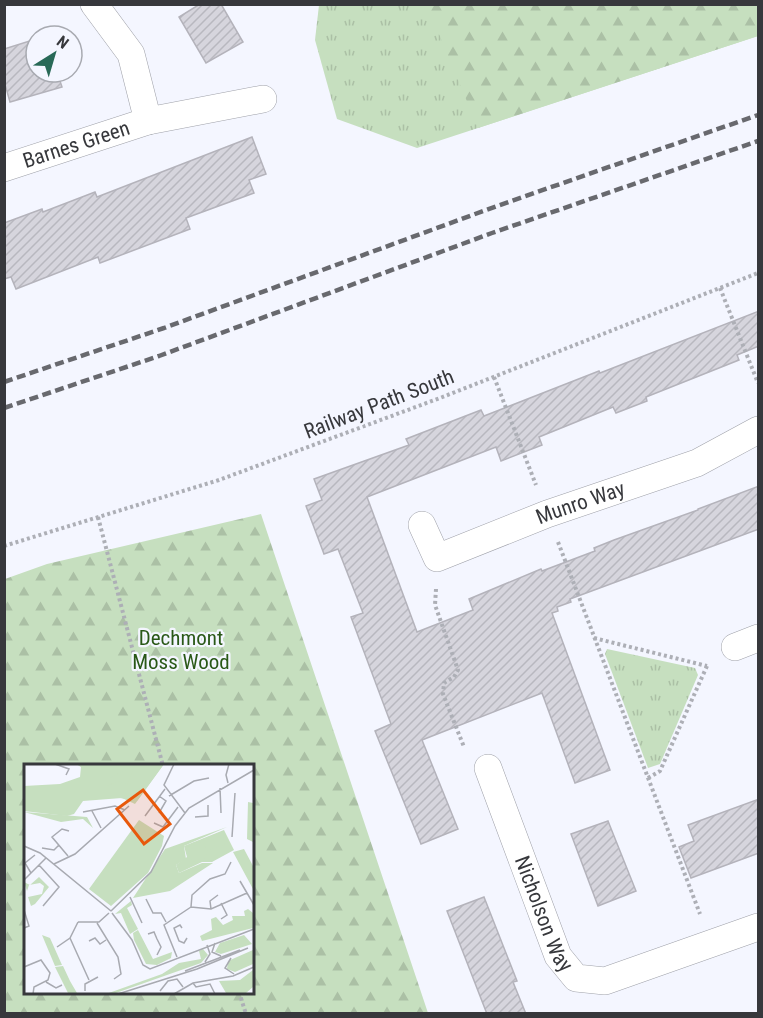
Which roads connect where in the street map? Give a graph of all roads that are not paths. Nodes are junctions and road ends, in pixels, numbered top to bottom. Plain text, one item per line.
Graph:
1 (94, 4) edge
2 (263, 99) dead end
3 (148, 122) junction
4 (4, 168) edge
5 (759, 430) edge
6 (423, 525) dead end
7 (488, 768) road end
8 (759, 927) edge

1 - 3 street, Barnes Green
2 - 3 street, Barnes Green
3 - 4 street, Barnes Green
5 - 6 street, Munro Way
7 - 8 street, Nicholson Way

